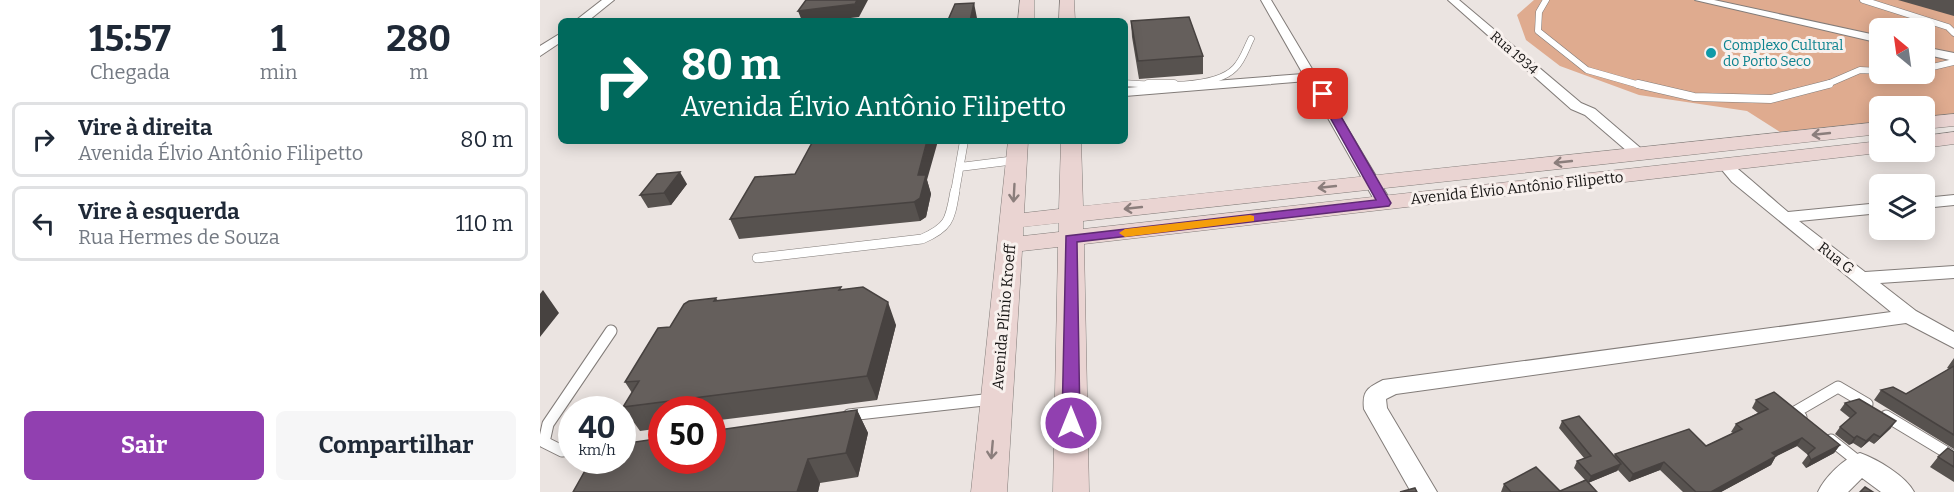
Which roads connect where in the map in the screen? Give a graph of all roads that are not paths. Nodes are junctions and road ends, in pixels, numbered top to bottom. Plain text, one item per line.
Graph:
1 (609, 0) edge
2 (1027, 0) edge
3 (1066, 0) edge
4 (1266, 0) edge
5 (1452, 0) edge
6 (1546, 0) edge
7 (1700, 0) edge
8 (1863, 0) edge
9 (585, 18) edge
10 (1026, 18) edge
11 (1067, 18) edge
12 (1954, 33) edge
13 (558, 38) edge
14 (1869, 38) edge
15 (1251, 39) dead end
16 (540, 52) edge
17 (1935, 53) edge
18 (1954, 57) edge
19 (1954, 62) edge
20 (1935, 66) edge
21 (1869, 70) edge
22 (1312, 77) junction
23 (1128, 83) edge
24 (1128, 92) edge
25 (1954, 120) edge
26 (1935, 122) edge
27 (1869, 129) edge
28 (1954, 138) edge
29 (1935, 140) edge
30 (964, 144) edge
31 (1071, 144) edge
32 (1869, 148) edge
33 (1017, 150) edge
34 (1630, 162) junction
35 (1725, 164) junction
36 (960, 167) junction
37 (1372, 182) junction
38 (1954, 200) edge
39 (1935, 202) edge
40 (1384, 203) junction
41 (1869, 209) edge
42 (1784, 218) junction
43 (1071, 227) junction
44 (1012, 233) junction
45 (757, 258) dead end
46 (1954, 272) edge
47 (1862, 278) junction
48 (1909, 316) junction
49 (611, 331) dead end
50 (1954, 341) edge
51 (567, 396) edge
52 (996, 399) junction
53 (558, 409) edge
54 (831, 417) edge
55 (558, 449) edge
56 (1954, 457) edge
57 (1860, 463) junction
58 (989, 492) edge
59 (1071, 492) edge
60 (1424, 492) edge
61 (1831, 492) edge
62 (1901, 492) edge

1 - 9 street
2 - 10 main road
3 - 11 main road
4 - 22 street
5 - 34 street, Rua 1934
6 - 21 lane
7 - 14 street
8 - 12 lane
13 - 16 street
15 - 23 lane
17 - 18 street
19 - 20 lane
22 - 24 street
22 - 37 street
25 - 26 main road
27 -> 34 main road, Avenida Élvio Antônio Filipetto
28 - 29 main road
30 - 36 lane
31 - 43 main road
32 - 35 main road, Avenida Élvio Antônio Filipetto
33 - 36 lane
33 -> 44 main road, Avenida Plínio Kroeff
34 - 35 main road, Avenida Élvio Antônio Filipetto
34 -> 37 main road, Avenida Élvio Antônio Filipetto
34 - 40 main road, Avenida Élvio Antônio Filipetto
35 - 42 street, Rua G
36 - 45 lane
37 - 40 street
37 -> 43 main road, Avenida Élvio Antônio Filipetto
38 - 39 street
40 - 43 main road, Avenida Élvio Antônio Filipetto
41 - 42 street
42 - 47 street, Rua G
43 - 44 main road, Avenida Élvio Antônio Filipetto
43 - 59 main road
44 - 52 main road, Avenida Plínio Kroeff
46 - 47 street
47 - 48 street, Rua G
48 - 50 street, Rua G
48 - 60 street
49 - 51 lane
52 - 54 lane
52 -> 58 main road, Avenida Plínio Kroeff
53 - 55 lane
56 - 57 lane
57 - 61 street
57 - 62 street

